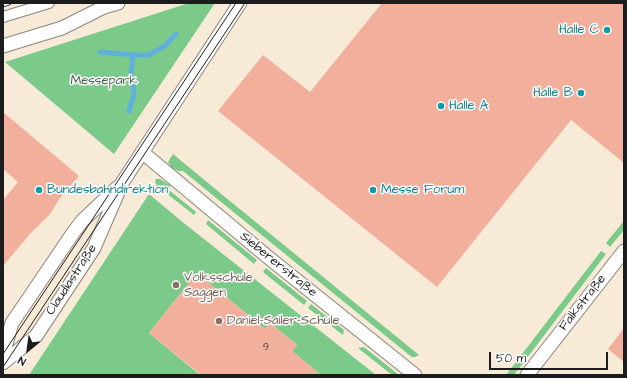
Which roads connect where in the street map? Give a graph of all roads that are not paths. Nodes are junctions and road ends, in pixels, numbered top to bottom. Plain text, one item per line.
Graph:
1 (49, 3) edge
2 (118, 3) edge
3 (240, 3) edge
4 (3, 17) edge
5 (3, 46) edge
6 (142, 152) junction
7 (122, 183) junction
8 (624, 251) edge
9 (3, 354) edge
10 (3, 364) edge
11 (415, 375) edge
12 (527, 375) edge

1 - 4 street
2 - 5 street
3 - 6 street, Claudiastraße
6 - 7 street, Claudiastraße
6 - 11 street, Siebererstraße
7 - 9 street, Claudiastraße
7 - 10 street, Claudiastraße
8 - 12 street, Falkstraße

